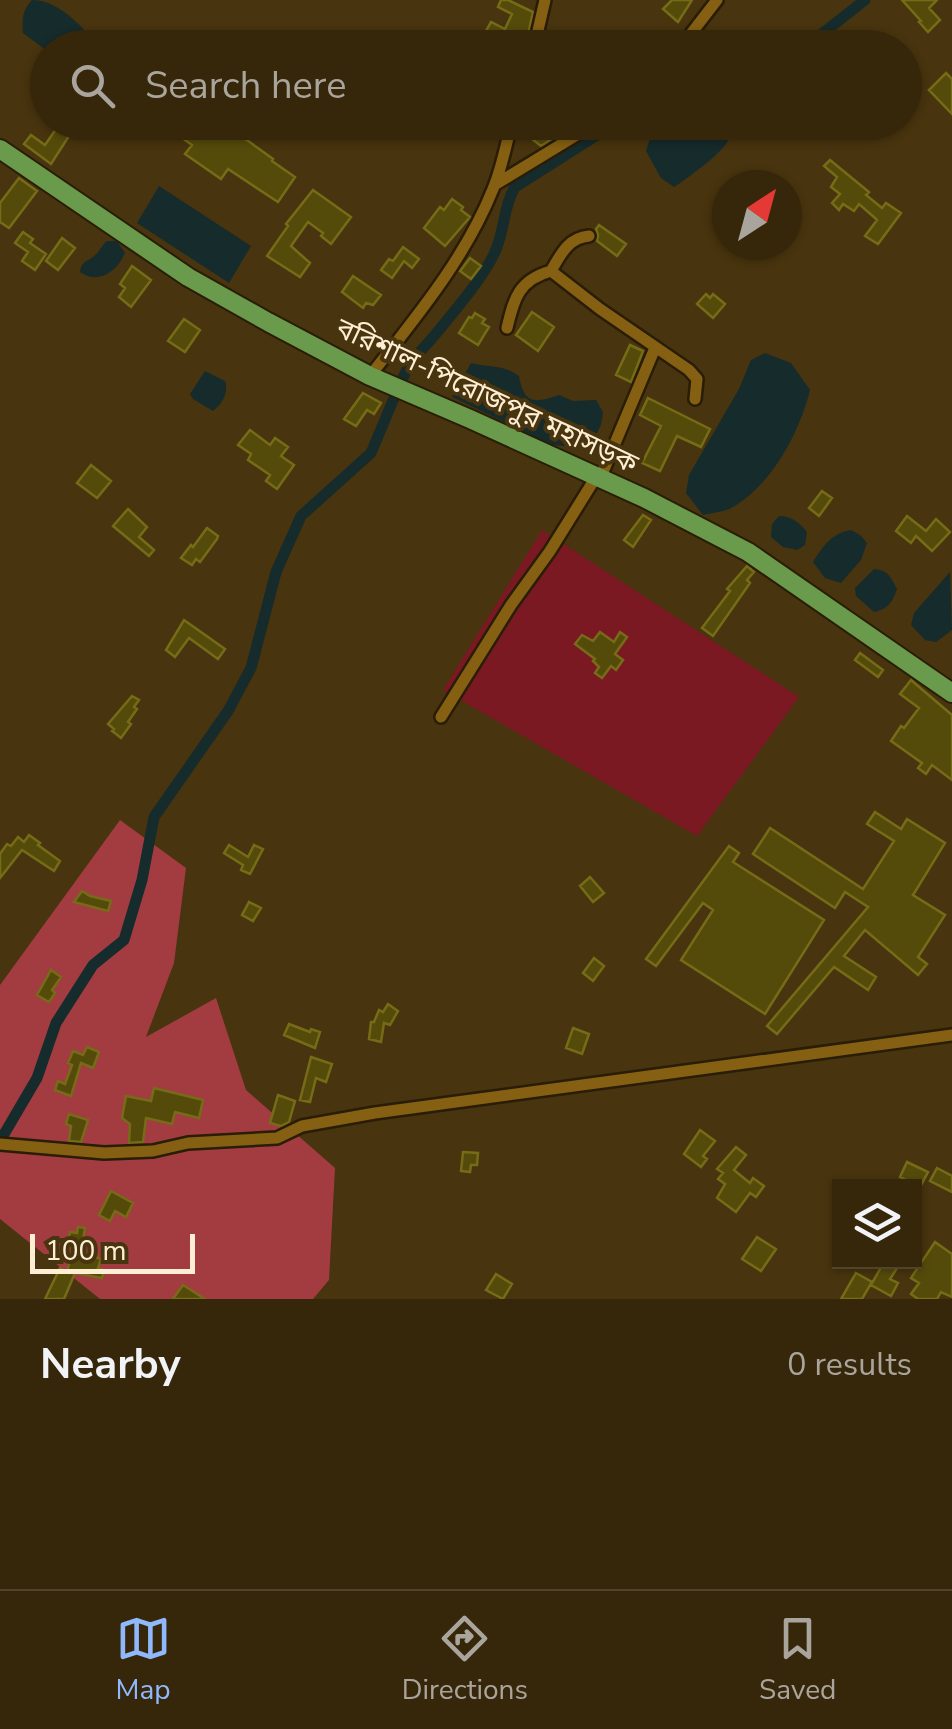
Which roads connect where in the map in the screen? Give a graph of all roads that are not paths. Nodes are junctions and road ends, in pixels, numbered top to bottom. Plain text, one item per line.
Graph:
1 (546, 0) edge
2 (718, 0) edge
3 (538, 30) edge
4 (694, 30) edge
5 (507, 140) edge
6 (568, 140) edge
7 (0, 149) edge
8 (496, 184) junction
9 (588, 236) dead end
10 (551, 271) junction
11 (507, 328) dead end
12 (655, 348) junction
13 (370, 376) junction
14 (694, 400) dead end
15 (598, 478) junction
16 (952, 693) edge
17 (441, 717) dead end
18 (952, 1035) edge
19 (7, 1145) edge

1 - 3 street
2 - 4 street
5 - 8 street
6 - 8 street
7 - 13 highway, বরিশাল-পিরোজপুর মহাসড়ক
8 - 13 street
9 - 10 street
10 - 11 street
10 - 12 street
12 - 14 street
12 - 15 street
13 - 15 highway, বরিশাল-পিরোজপুর মহাসড়ক
15 - 16 highway, বরিশাল-পিরোজপুর মহাসড়ক
15 - 17 street
18 - 19 street

